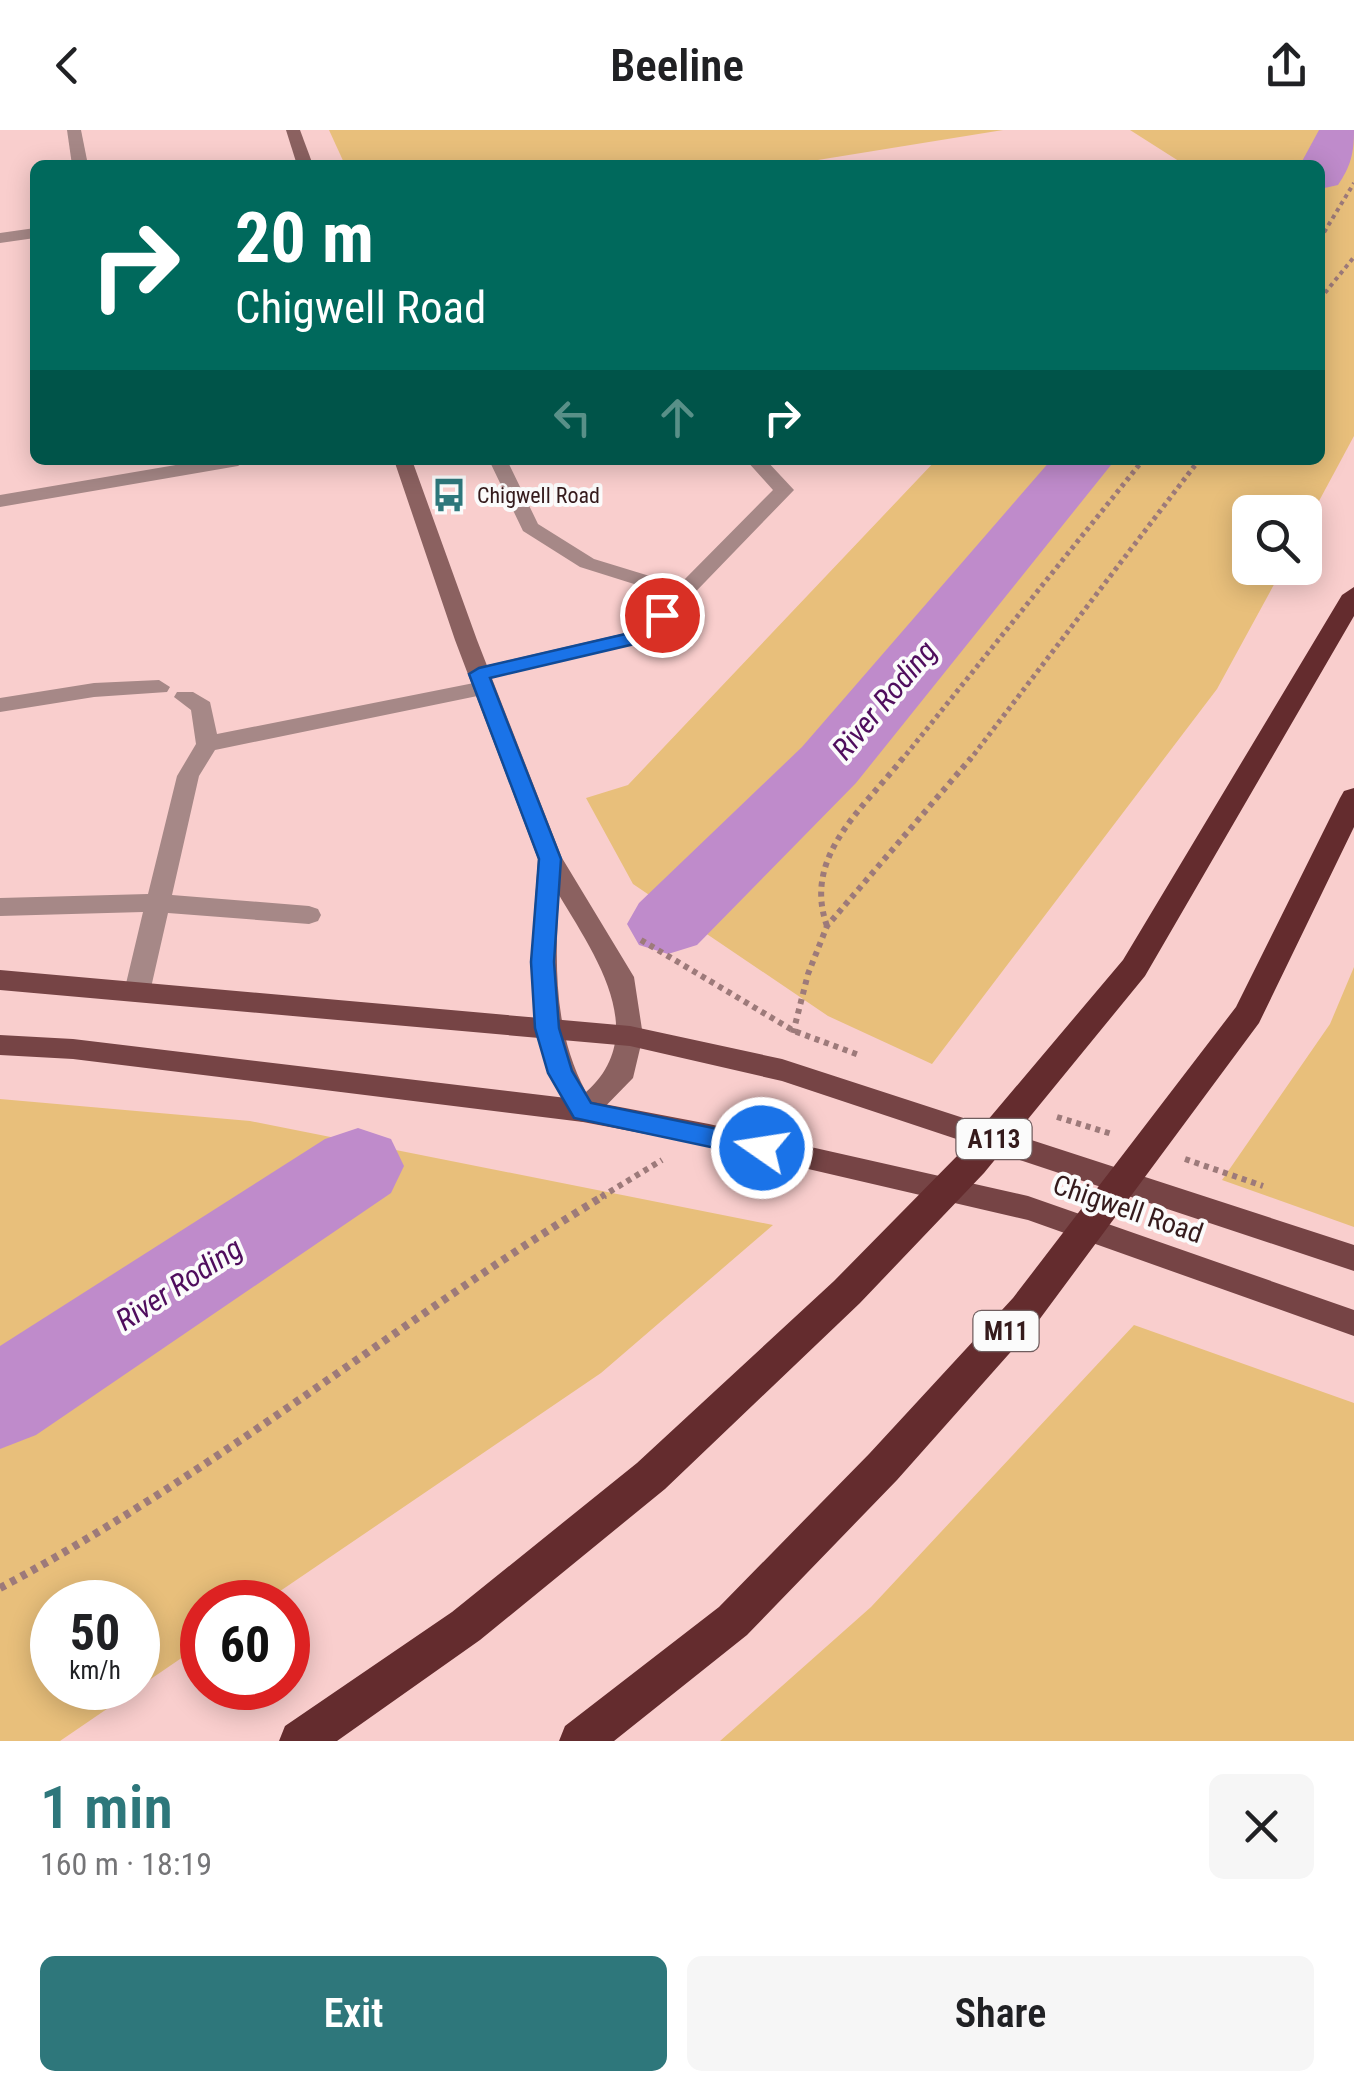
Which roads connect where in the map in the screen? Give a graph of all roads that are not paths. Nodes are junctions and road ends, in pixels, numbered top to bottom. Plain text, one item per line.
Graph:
1 (74, 130) edge
2 (293, 130) edge
3 (79, 160) edge
4 (303, 160) edge
5 (30, 234) edge
6 (0, 238) edge
7 (209, 465) edge
8 (404, 465) edge
9 (500, 465) edge
10 (760, 465) edge
11 (0, 501) edge
12 (683, 593) junction
13 (1354, 595) edge
14 (482, 681) junction
15 (159, 687) dead end
16 (186, 697) dead end
17 (0, 706) edge
18 (207, 744) junction
19 (1354, 798) edge
20 (550, 859) junction
21 (157, 902) junction
22 (0, 906) edge
23 (309, 916) dead end
24 (0, 980) edge
25 (137, 992) junction
26 (547, 1028) junction
27 (630, 1036) junction
28 (0, 1045) edge
29 (583, 1111) junction
30 (1354, 1258) edge
31 (1354, 1323) edge
32 (300, 1741) edge
33 (580, 1741) edge

1 - 3 street
2 - 4 street
5 - 6 street
7 - 11 street
8 - 14 street
9 - 12 street
10 - 12 street
12 - 14 street
13 - 32 highway
14 - 18 street
14 - 20 street
15 - 17 street
16 - 18 street
18 - 21 street
19 - 33 highway, M11
20 - 26 street
20 - 27 street
21 - 22 street
21 - 23 street
21 - 25 street
24 - 25 main road, Chigwell Road / A113
25 - 26 main road, Chigwell Road / A113
26 - 27 main road, Chigwell Road / A113
26 - 29 street
27 - 29 street
27 - 30 main road, Chigwell Road / A113
28 - 29 main road, Chigwell Road / A113
29 - 31 main road, Chigwell Road / A113

